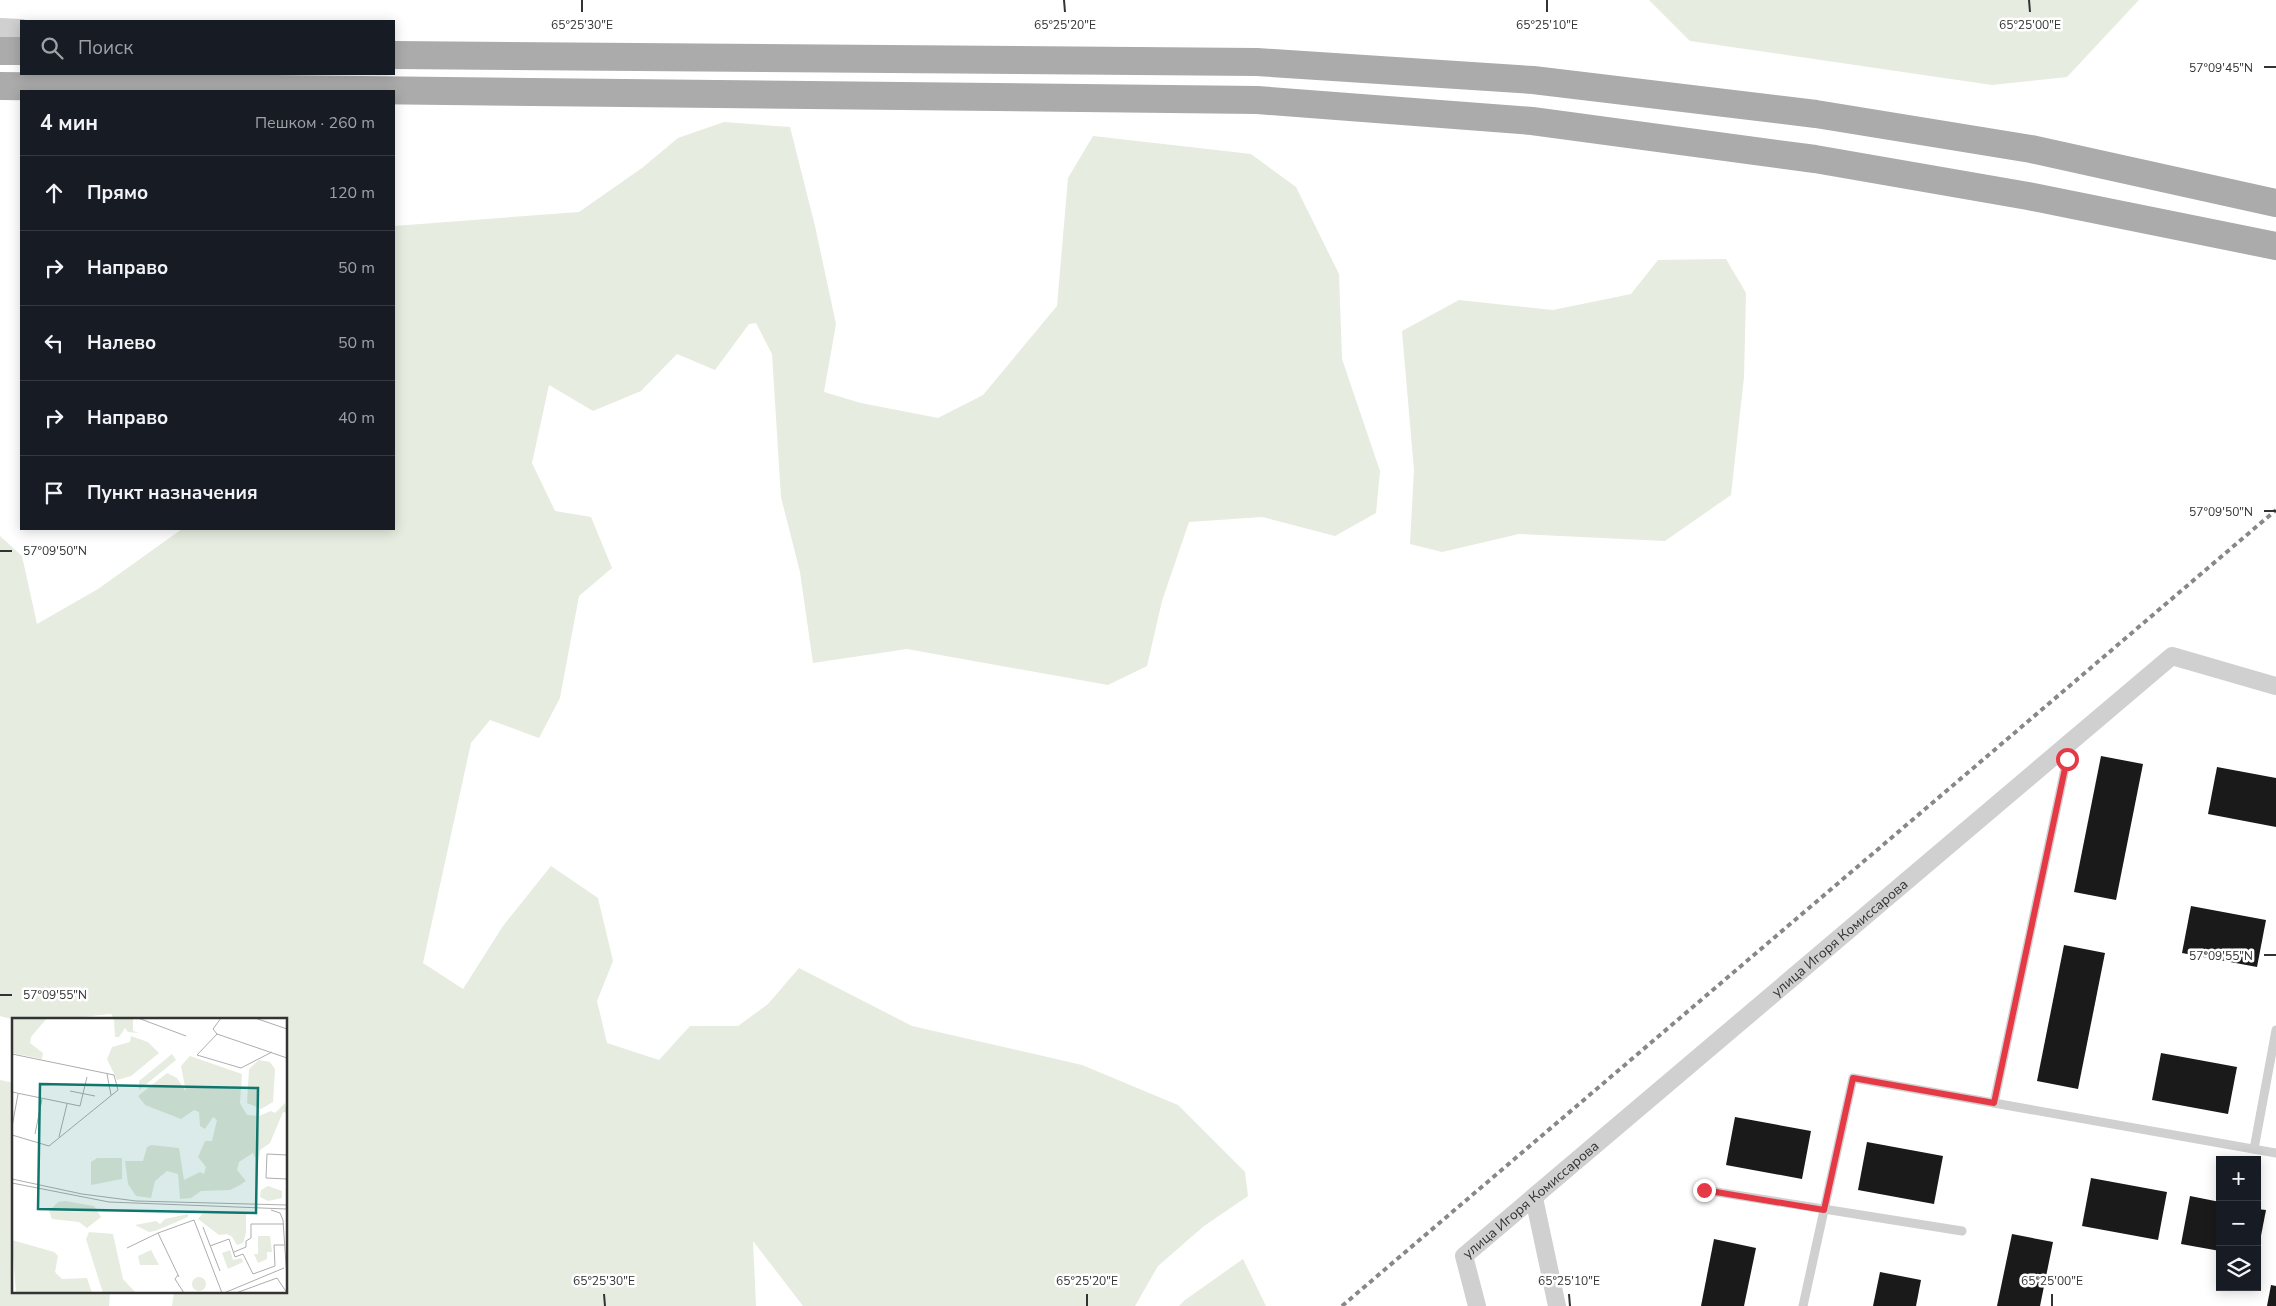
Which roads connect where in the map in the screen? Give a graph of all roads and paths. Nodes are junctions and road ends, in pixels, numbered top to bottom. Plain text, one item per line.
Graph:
1 (0, 29) edge
2 (20, 30) edge
3 (0, 51) edge
4 (20, 51) edge
5 (395, 55) edge
6 (0, 86) edge
7 (359, 90) edge
8 (395, 90) edge
9 (2276, 203) edge
10 (2276, 246) edge
11 (2276, 686) edge
12 (2067, 759) dead end
13 (2276, 1030) edge
14 (1994, 1103) junction
15 (2254, 1149) junction
16 (2276, 1154) edge
17 (1704, 1190) dead end
18 (1534, 1198) junction
19 (1824, 1210) junction
20 (1962, 1231) dead end
21 (1477, 1306) edge
22 (1557, 1306) edge
23 (1803, 1306) edge

1 - 2 street
3 - 4 main road
5 - 9 main road
6 - 7 main road
8 - 10 main road
11 - 18 street, улица Игоря Комиссарова
12 - 14 lane
13 - 15 lane
14 - 15 lane
14 - 19 lane
15 - 16 lane
17 - 19 lane
18 - 21 street, улица Игоря Комиссарова
18 - 22 street
19 - 20 lane
19 - 23 lane

